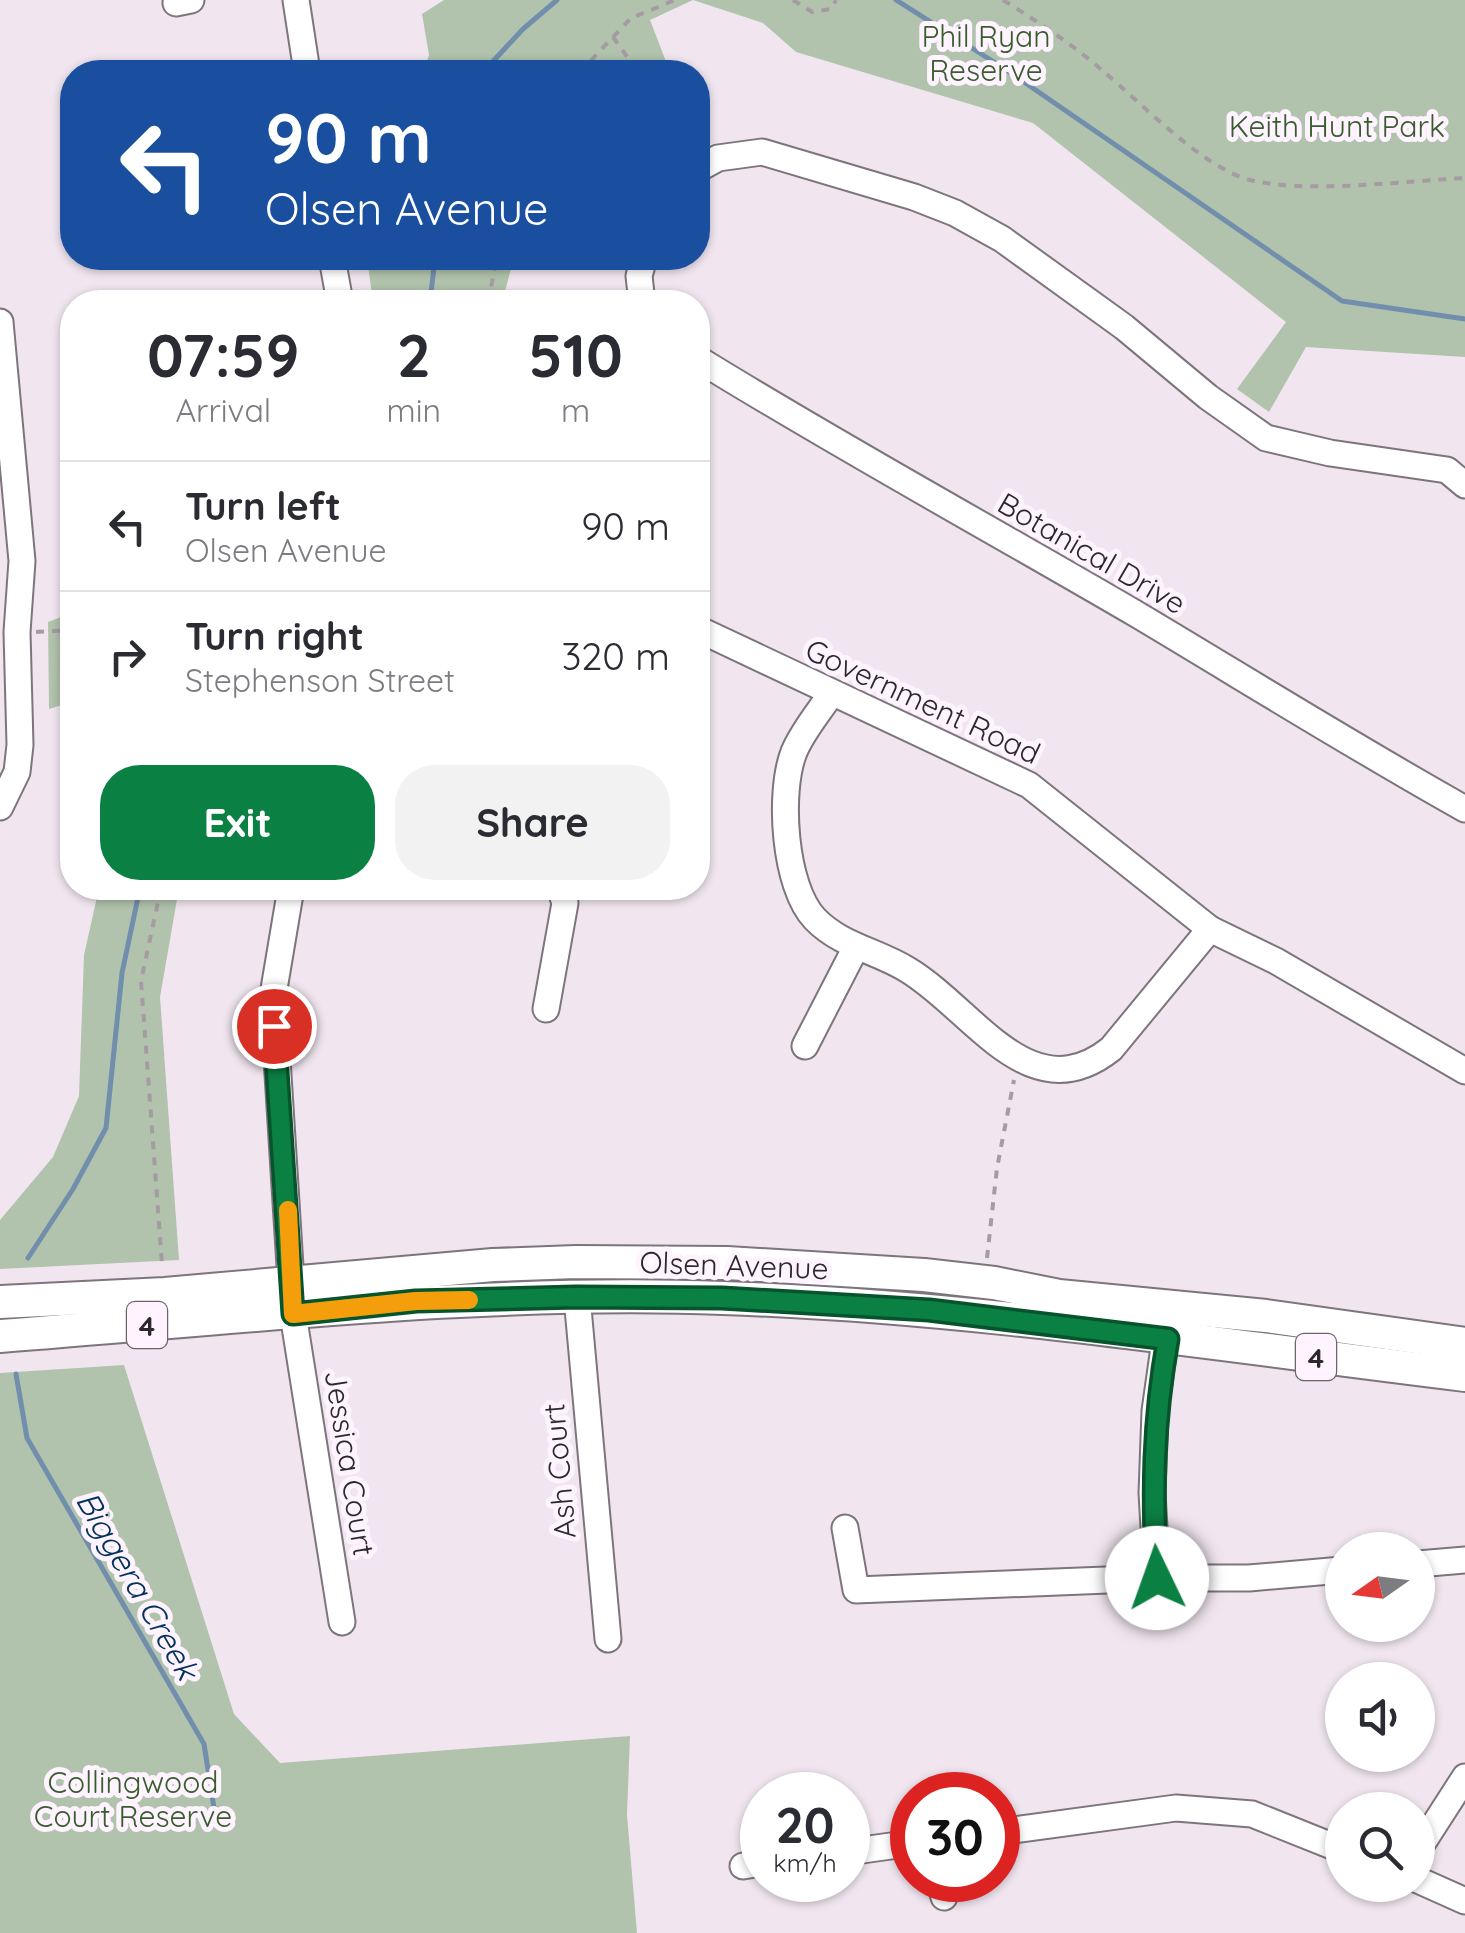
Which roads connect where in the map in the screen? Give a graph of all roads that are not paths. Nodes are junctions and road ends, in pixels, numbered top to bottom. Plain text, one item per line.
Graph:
1 (296, 0) edge
2 (305, 60) edge
3 (710, 162) edge
4 (0, 322) edge
5 (710, 366) edge
6 (1465, 485) edge
7 (710, 634) edge
8 (830, 694) junction
9 (1462, 799) edge
10 (0, 807) edge
11 (289, 900) edge
12 (565, 900) edge
13 (1210, 929) junction
14 (856, 948) junction
15 (546, 1009) dead end
16 (805, 1046) dead end
17 (1465, 1071) edge
18 (293, 1281) junction
19 (576, 1297) junction
20 (0, 1302) edge
21 (1169, 1305) junction
22 (293, 1314) junction
23 (0, 1336) edge
24 (1168, 1339) junction
25 (1465, 1344) edge
26 (1465, 1375) edge
27 (844, 1528) dead end
28 (1465, 1560) edge
29 (1435, 1563) edge
30 (1325, 1571) edge
31 (1157, 1578) junction
32 (342, 1622) dead end
33 (608, 1639) dead end
34 (1465, 1776) edge
35 (1435, 1823) edge
36 (1020, 1829) edge
37 (1325, 1843) edge
38 (1435, 1888) edge
39 (1465, 1901) edge

1 - 2 street
3 - 6 street
4 - 10 street
5 - 9 street, Botanical Drive
7 - 8 street, Government Road
8 - 13 street, Government Road
8 - 14 street
11 - 18 street, Jessica Court
12 - 15 street
13 - 14 street
13 - 17 street, Government Road
14 - 16 street
18 - 20 main road, Olsen Avenue / 4
18 - 21 main road, Olsen Avenue / 4
18 - 22 street, Jessica Court
19 - 22 main road, Olsen Avenue / 4
19 - 24 main road, Olsen Avenue / 4
19 - 33 street, Ash Court
21 - 24 street
21 - 25 main road, Olsen Avenue / 4
22 - 23 main road, Olsen Avenue / 4
22 - 32 street, Jessica Court
24 - 26 main road, Olsen Avenue / 4
24 - 31 street
27 - 31 street
28 - 29 street
30 - 31 street
34 - 35 street
36 - 37 street
38 - 39 street

